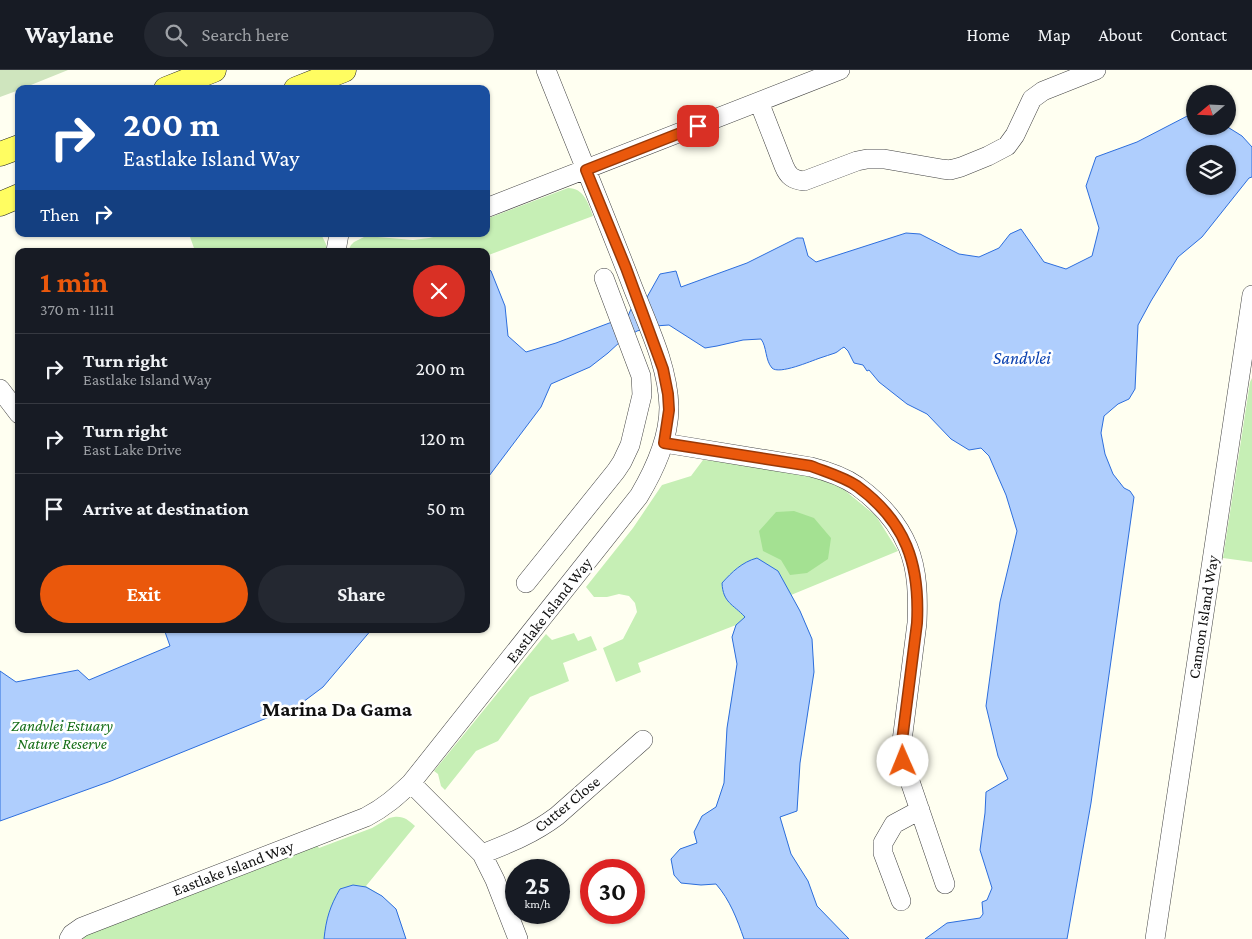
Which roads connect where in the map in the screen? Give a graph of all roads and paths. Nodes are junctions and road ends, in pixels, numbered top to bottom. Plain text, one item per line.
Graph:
1 (214, 70) edge
2 (344, 70) edge
3 (546, 70) edge
4 (840, 70) edge
5 (1096, 70) edge
6 (176, 85) edge
7 (306, 85) edge
8 (759, 102) junction
9 (15, 148) edge
10 (0, 154) edge
11 (586, 170) junction
12 (15, 198) edge
13 (0, 204) edge
14 (490, 206) edge
15 (604, 278) dead end
16 (1252, 295) edge
17 (1248, 352) edge
18 (0, 389) edge
19 (15, 409) edge
20 (664, 443) junction
21 (622, 462) junction
22 (651, 476) junction
23 (526, 582) dead end
24 (643, 740) dead end
25 (411, 783) junction
26 (920, 810) junction
27 (482, 854) junction
28 (945, 884) dead end
29 (901, 902) dead end
30 (69, 939) edge
31 (518, 939) edge
32 (1155, 939) edge

1 - 6 main road
2 - 7 main road
3 - 11 street, Eastlake Island Way
4 - 8 street
5 - 8 street
8 - 11 street
9 - 10 main road
11 - 14 street
11 - 20 street, Eastlake Island Way
12 - 13 main road
15 - 21 street
16 - 17 street, Cannon Island Way
17 - 32 street, Cannon Island Way
18 - 19 street
20 - 22 street, Eastlake Island Way
20 - 26 street
21 - 22 street
21 - 23 street
22 - 25 street, Eastlake Island Way
24 - 27 street, Cutter Close
25 - 27 street
25 - 30 street, Eastlake Island Way
26 - 28 street
26 - 29 street
27 - 31 street

